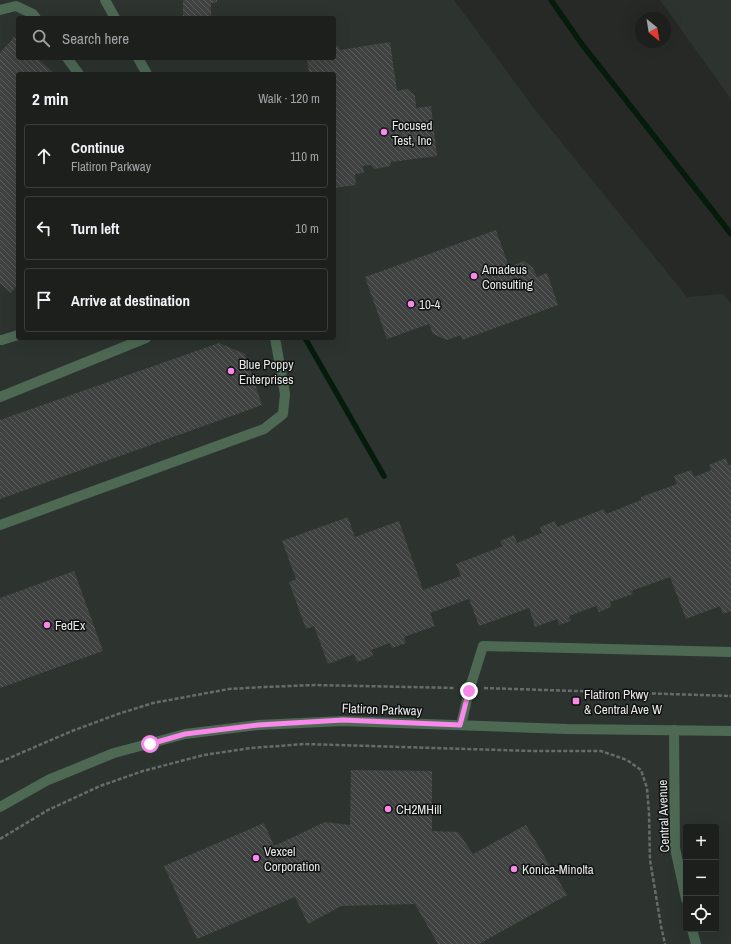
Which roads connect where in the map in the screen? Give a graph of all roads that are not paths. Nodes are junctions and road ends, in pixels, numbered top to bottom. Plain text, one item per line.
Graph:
1 (105, 0) edge
2 (0, 10) edge
3 (34, 16) edge
4 (114, 16) edge
5 (68, 60) edge
6 (139, 60) edge
7 (78, 72) edge
8 (147, 72) edge
9 (16, 336) edge
10 (0, 340) edge
11 (141, 340) edge
12 (275, 340) edge
13 (0, 397) edge
14 (0, 525) edge
15 (731, 652) edge
16 (460, 725) junction
17 (674, 730) junction
18 (731, 731) edge
19 (0, 807) edge
20 (685, 896) edge
21 (693, 932) edge
22 (696, 944) edge

1 - 4 street
2 - 3 street
5 - 7 street
6 - 8 street
9 - 10 street
11 - 13 street
12 - 14 street
15 - 16 street
16 - 17 street, Flatiron Parkway
16 - 19 street, Flatiron Parkway
17 - 18 street, Flatiron Parkway
17 - 20 street, Central Avenue
21 - 22 street

